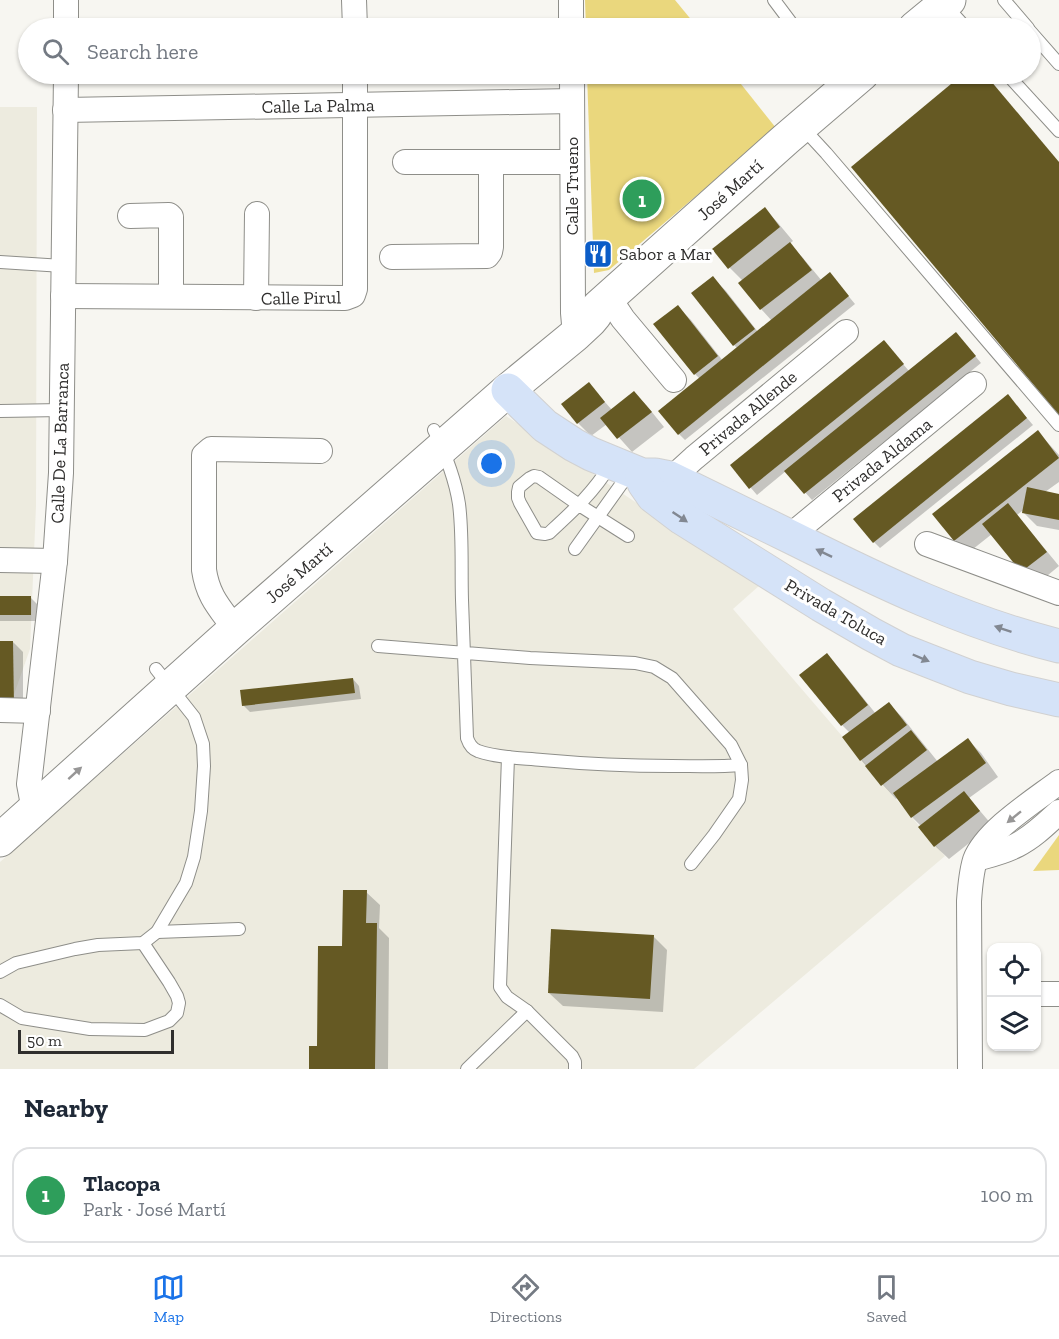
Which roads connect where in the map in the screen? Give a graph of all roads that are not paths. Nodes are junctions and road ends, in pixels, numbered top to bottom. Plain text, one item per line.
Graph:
1 (66, 0) edge
2 (354, 0) edge
3 (572, 0) edge
4 (774, 0) edge
5 (1004, 0) edge
6 (947, 2) edge
7 (66, 18) edge
8 (355, 18) edge
9 (572, 18) edge
10 (788, 18) edge
11 (927, 18) edge
12 (959, 18) edge
13 (1019, 18) edge
14 (1041, 44) edge
15 (1059, 64) edge
16 (66, 84) edge
17 (355, 84) edge
18 (572, 84) edge
19 (844, 84) edge
20 (1016, 84) edge
21 (572, 101) junction
22 (356, 105) junction
23 (65, 110) junction
24 (801, 126) junction
25 (1059, 131) edge
26 (405, 162) dead end
27 (491, 162) junction
28 (572, 162) junction
29 (256, 214) dead end
30 (130, 216) dead end
31 (392, 257) dead end
32 (0, 262) edge
33 (63, 266) junction
34 (63, 296) junction
35 (171, 296) junction
36 (256, 298) junction
37 (589, 313) junction
38 (846, 332) dead end
39 (674, 380) dead end
40 (974, 384) dead end
41 (508, 390) junction
42 (62, 410) junction
43 (0, 411) edge
44 (1059, 425) edge
45 (438, 439) junction
46 (320, 451) dead end
47 (642, 477) junction
48 (579, 505) junction
49 (598, 517) junction
50 (628, 536) dead end
51 (790, 536) junction
52 (927, 544) dead end
53 (574, 549) dead end
54 (0, 560) edge
55 (55, 561) junction
56 (1059, 593) edge
57 (229, 621) junction
58 (378, 646) dead end
59 (1059, 646) edge
60 (464, 652) junction
61 (163, 678) junction
62 (1059, 700) edge
63 (0, 710) edge
64 (38, 711) junction
65 (508, 757) junction
66 (741, 765) junction
67 (1059, 782) edge
68 (32, 797) junction
69 (0, 811) edge
70 (1059, 812) edge
71 (0, 840) edge
72 (976, 859) junction
73 (691, 864) dead end
74 (239, 929) dead end
75 (157, 932) junction
76 (143, 943) junction
77 (0, 972) edge
78 (0, 1005) edge
79 (527, 1011) junction
80 (467, 1069) edge
81 (575, 1069) edge
82 (970, 1069) edge

1 - 7 street
2 - 8 street
3 - 9 street
4 - 10 lane
5 - 13 lane
6 - 11 main road
6 - 12 lane
14 - 15 lane
16 - 23 street, Calle De La Barranca
17 - 22 street, Calle Pirul
18 - 21 street, Calle Trueno
19 - 24 main road, José Martí
20 - 25 lane
21 - 22 street, Calle La Palma
21 - 28 street, Calle Trueno
22 - 23 street, Calle La Palma
22 - 36 street, Calle Pirul
23 - 33 street, Calle De La Barranca
24 - 37 main road, José Martí
24 - 44 lane
26 - 27 street
27 - 28 street
27 - 31 street
28 - 37 street, Calle Trueno
29 - 36 street
30 - 35 street
32 - 33 lane
33 - 34 street, Calle De La Barranca
34 - 35 street, Calle Pirul
34 - 42 street, Calle De La Barranca
35 - 36 street, Calle Pirul
37 - 39 street
37 - 41 main road, José Martí
37 - 45 main road, José Martí
38 - 47 street, Privada Allende
40 - 51 street, Privada Aldama
41 - 45 main road, José Martí
41 - 47 main road, Privada Toluca
42 - 43 lane
42 - 55 street, Calle De La Barranca
45 - 57 main road, José Martí
45 - 60 lane
46 - 57 street
47 - 48 lane
47 - 49 lane
47 - 51 main road, Privada Toluca
47 -> 62 main road, Privada Toluca
48 - 48 lane
48 - 49 lane
49 - 50 lane
49 - 53 lane
59 -> 51 main road, Privada Toluca
52 - 56 street
54 - 55 street
55 - 64 street, Calle De La Barranca
57 - 61 main road, José Martí
58 - 60 lane
60 - 65 lane
60 - 66 lane
61 - 68 main road, José Martí
61 - 75 lane
63 - 64 street
64 - 68 street, Calle De La Barranca
65 - 66 lane
65 - 79 lane
66 - 73 lane
67 -> 72 street
68 - 69 main road, José Martí
68 - 71 main road, José Martí
70 - 72 street
72 - 82 street
74 - 75 lane
75 - 76 lane
76 - 77 lane
76 - 78 lane
79 - 80 lane
79 - 81 lane

